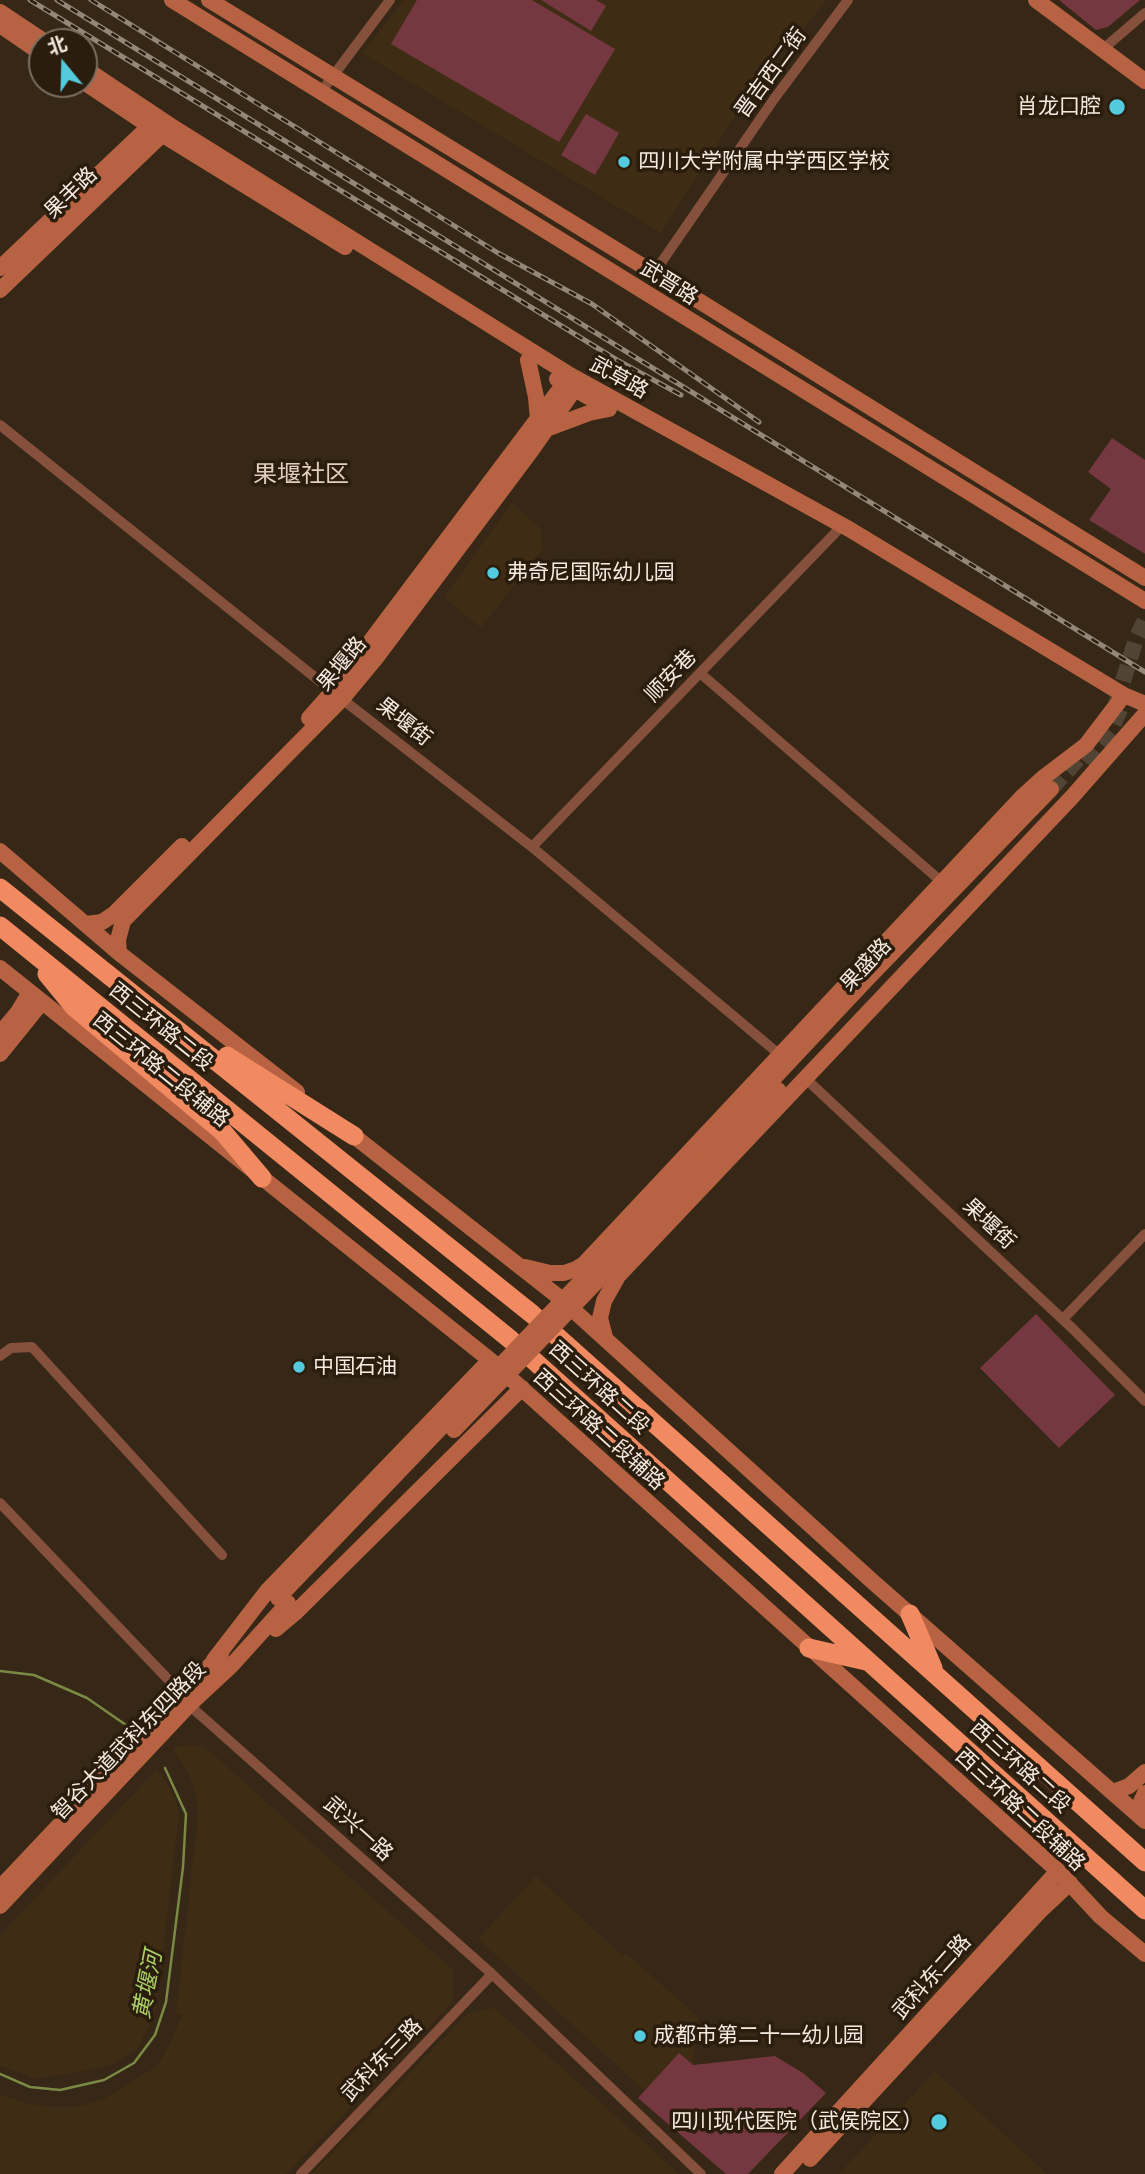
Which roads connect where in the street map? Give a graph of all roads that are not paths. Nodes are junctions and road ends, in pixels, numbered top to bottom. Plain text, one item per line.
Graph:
1 (172, 0) edge
2 (209, 0) edge
3 (390, 0) edge
4 (848, 0) edge
5 (1035, 0) edge
6 (0, 12) edge
7 (1145, 13) edge
8 (0, 25) edge
9 (28, 31) edge
10 (28, 44) edge
11 (1103, 49) junction
12 (332, 75) junction
13 (98, 79) edge
14 (1145, 80) edge
15 (98, 90) edge
16 (321, 92) junction
17 (161, 126) junction
18 (0, 268) edge
19 (654, 273) junction
20 (0, 290) edge
21 (527, 360) junction
22 (573, 382) junction
23 (609, 409) junction
24 (542, 424) junction
25 (0, 425) edge
26 (837, 531) junction
27 (1145, 578) edge
28 (1145, 601) edge
29 (700, 673) junction
30 (338, 695) junction
31 (1122, 698) junction
32 (1145, 704) edge
33 (1145, 713) edge
34 (1055, 791) tunnel mouth
35 (532, 847) junction
36 (0, 851) edge
37 (942, 882) junction
38 (0, 888) edge
39 (86, 924) junction
40 (0, 926) edge
41 (889, 939) junction
42 (19, 941) junction
43 (119, 953) junction
44 (910, 965) junction
45 (0, 968) edge
46 (870, 984) junction
47 (36, 997) junction
48 (146, 1005) junction
49 (812, 1020) junction
50 (0, 1034) edge
51 (835, 1047) junction
52 (0, 1054) edge
53 (780, 1055) junction
54 (805, 1079) junction
55 (354, 1136) junction
56 (262, 1178) junction
57 (1145, 1234) edge
58 (517, 1264) junction
59 (1063, 1319) junction
60 (606, 1339) junction
61 (0, 1356) edge
62 (489, 1360) junction
63 (522, 1388) junction
64 (1145, 1401) edge
65 (2, 1508) edge
66 (222, 1555) dead end
67 (283, 1601) junction
68 (910, 1614) junction
69 (809, 1648) junction
70 (214, 1660) junction
71 (868, 1661) junction
72 (231, 1666) junction
73 (936, 1675) junction
74 (185, 1700) junction
75 (1145, 1772) edge
76 (1113, 1792) junction
77 (1145, 1793) edge
78 (1141, 1817) edge
79 (1145, 1862) edge
80 (1064, 1877) junction
81 (0, 1888) edge
82 (0, 1906) edge
83 (1145, 1913) edge
84 (1145, 1954) edge
85 (492, 1973) junction
86 (301, 2174) edge
87 (702, 2174) edge
88 (782, 2174) edge
89 (796, 2174) edge

1 - 16 street, 武晋路
2 - 12 street, 武晋路
3 - 12 street
4 - 19 street, 晋吉西二街
5 - 11 street
6 - 9 street
7 - 11 street
8 - 10 street
11 - 14 street
12 - 16 street
12 - 19 street, 武晋路
13 - 17 street, 武草路
15 - 17 street, 武草路
16 - 28 street, 武晋路
17 - 18 street, 果丰路
17 - 20 street, 果丰路
17 - 21 street, 武草路
17 - 22 street, 武草路
19 - 27 street, 武晋路
21 - 22 street, 武草路
21 - 24 street
22 - 23 street, 武草路
22 - 24 street, 果堰路
22 - 31 street, 武草路
23 - 24 street
23 - 26 street, 武草路
24 - 30 street, 果堰路
25 - 30 street, 果堰街
26 - 29 street, 顺安巷
26 - 31 street, 武草路
29 - 35 street, 顺安巷
29 - 37 street
30 - 35 street, 果堰街
30 - 39 street, 果堰路
30 - 43 street, 果堰路
31 - 32 street, 武草路
31 - 33 street, 武草路
31 - 37 street
33 - 44 street
34 - 46 street, 果盛路
35 - 53 street, 果堰街
36 - 39 street
37 - 41 street
38 - 48 highway, 西三环路二段
39 - 43 street
40 - 42 highway, 西三环路二段
41 - 46 street
41 - 49 street
42 - 56 highway
42 - 71 highway, 西三环路二段
43 - 55 street
44 - 46 street
44 - 51 street
45 - 47 street, 西三环路二段辅路
46 - 49 street
46 - 51 street
46 - 67 street, 果盛路, bridge
47 - 50 street
47 - 52 street
47 - 56 street, 西三环路二段辅路
48 - 55 highway
48 - 73 highway, 西三环路二段
49 - 53 street
51 - 54 street
53 - 58 street
54 - 59 street, 果堰街
54 - 60 street
55 - 58 street
56 - 62 street, 西三环路二段辅路
57 - 59 street
58 - 60 street
59 - 64 street, 果堰街
60 - 68 street
61 - 66 street
62 - 63 street, 西三环路二段辅路
62 - 70 street
63 - 69 street, 西三环路二段辅路
63 - 72 street
65 - 74 street, 武兴一路
67 - 70 street
67 - 72 street, 智谷大道武科东四路段
68 - 73 highway
68 - 76 street
69 - 71 highway
69 - 80 street, 西三环路二段辅路
70 - 74 street
71 - 83 highway, 西三环路二段
72 - 74 street, 智谷大道武科东四路段
73 - 79 highway, 西三环路二段
74 - 81 street, 智谷大道武科东四路段
74 - 82 street, 智谷大道武科东四路段
74 - 85 street, 武兴一路
75 - 76 street
76 - 78 street
77 - 78 street
80 - 84 street, 西三环路二段辅路
80 - 88 street, 武科东二路
80 - 89 street, 武科东二路
85 - 86 street, 武科东三路
85 - 87 street, 武兴一路

